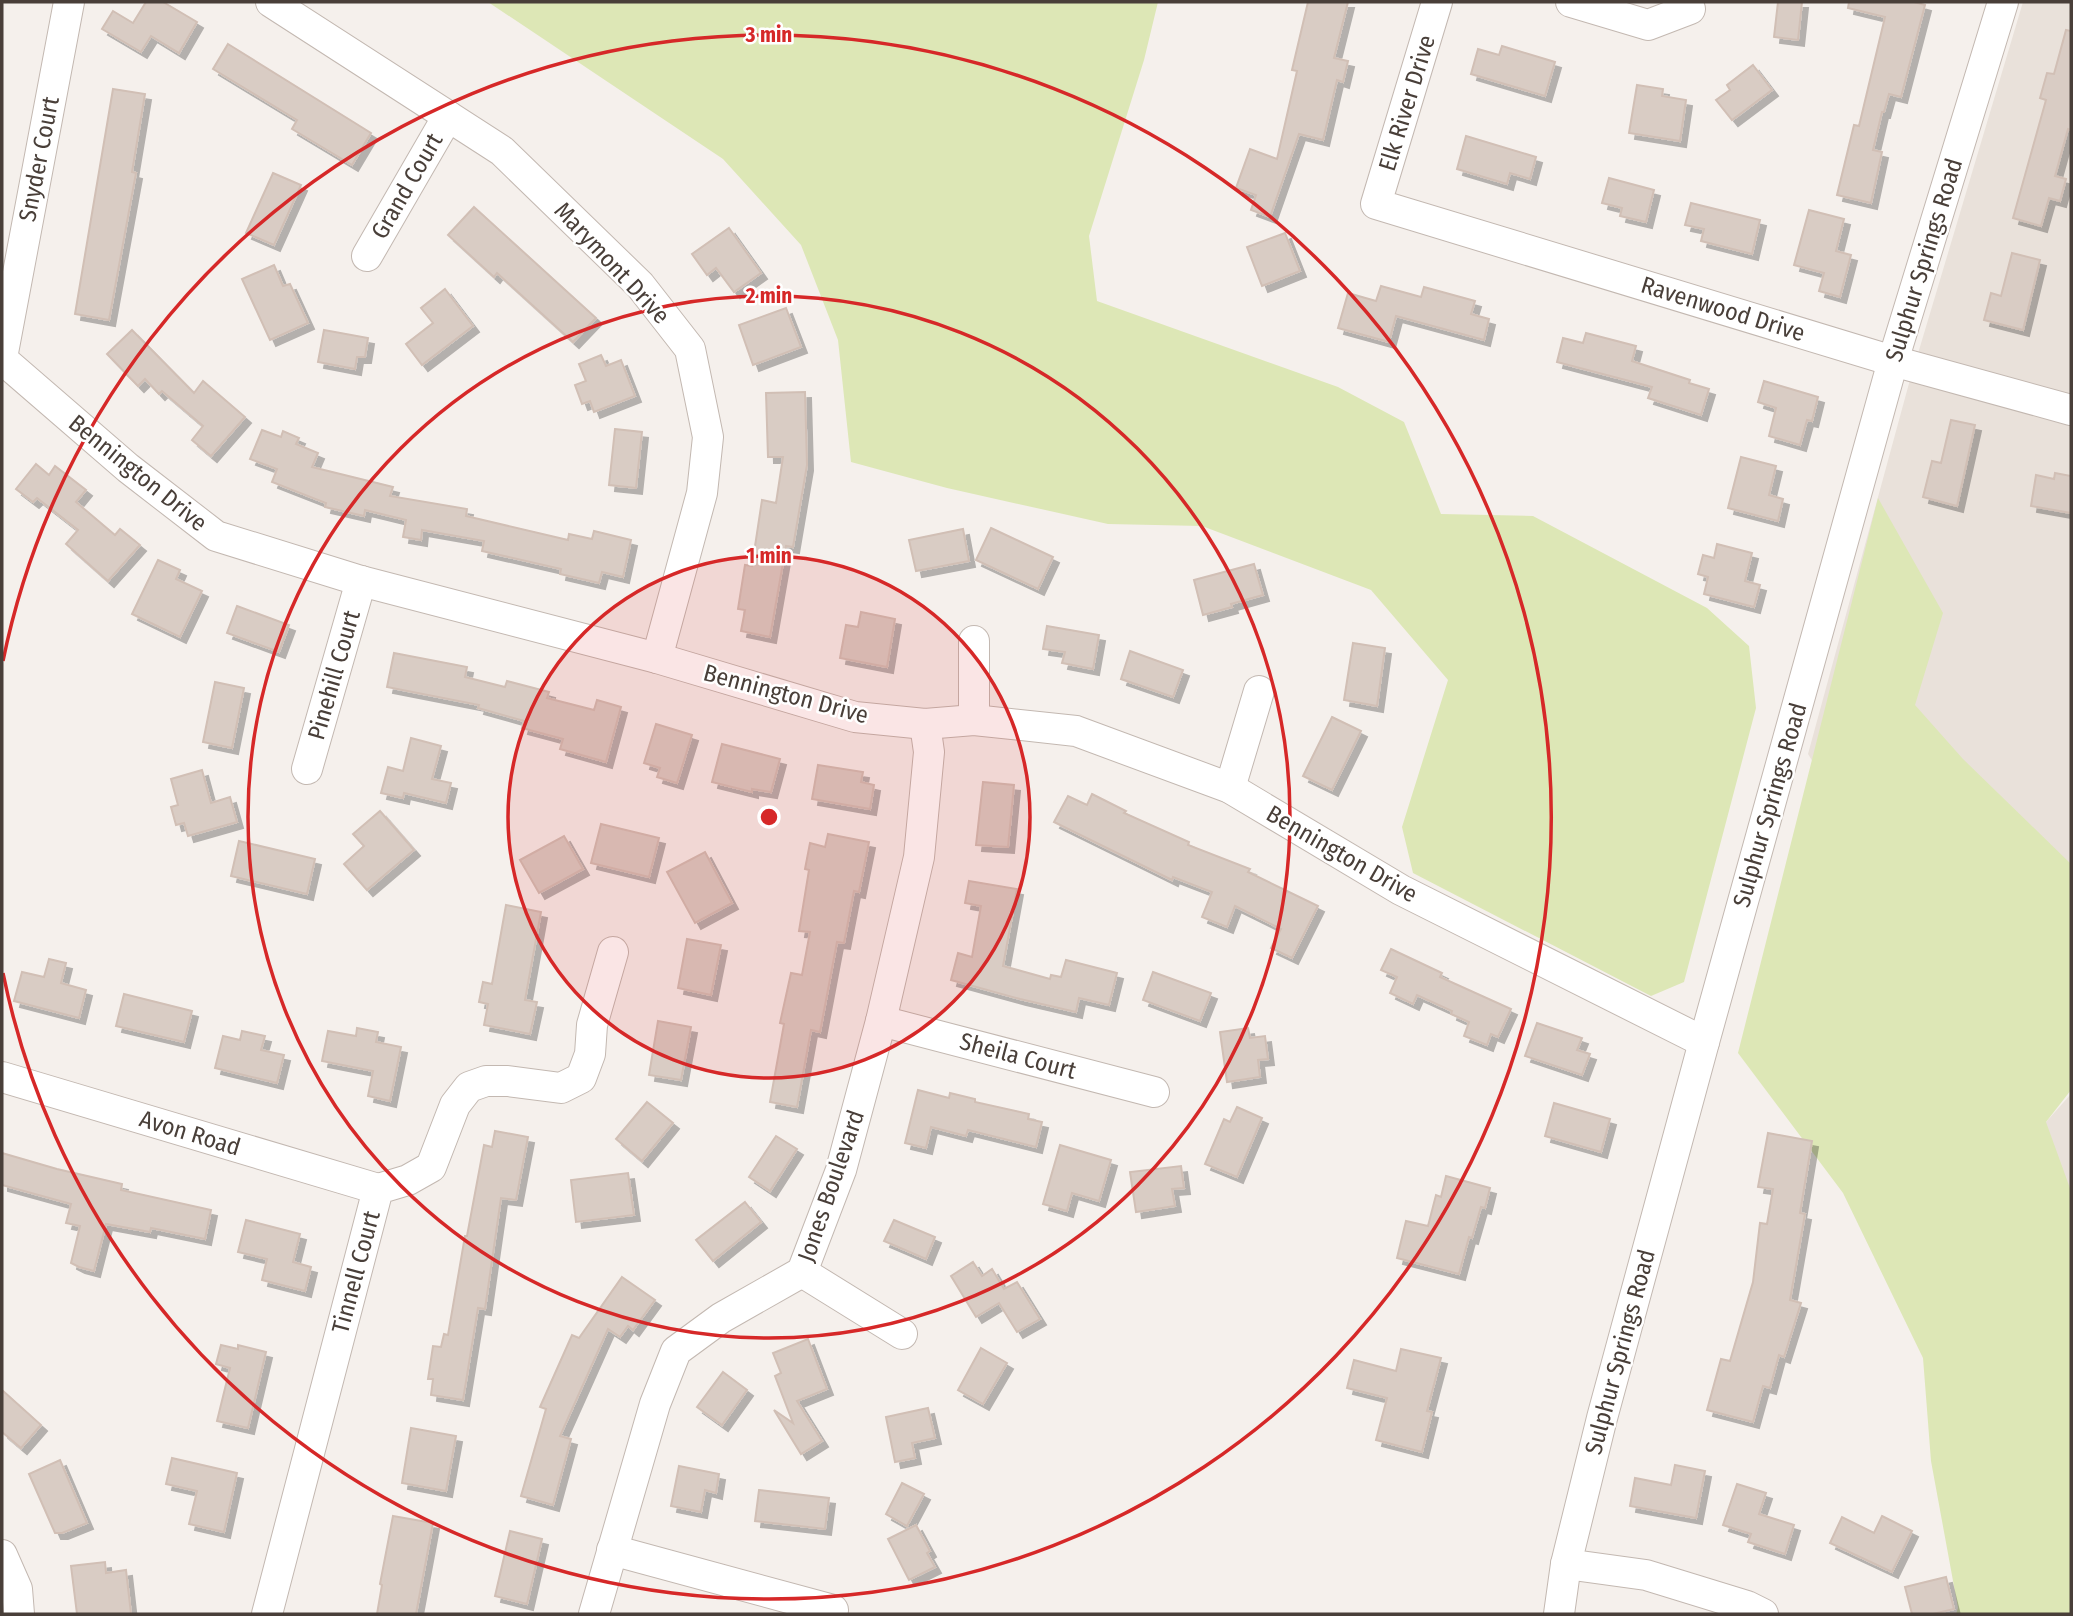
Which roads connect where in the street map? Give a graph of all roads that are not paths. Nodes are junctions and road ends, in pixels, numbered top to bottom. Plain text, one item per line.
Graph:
1 (69, 2) edge
2 (271, 2) edge
3 (1437, 2) edge
4 (1571, 2) edge
5 (2003, 2) edge
6 (1690, 9) dead end
7 (448, 116) junction
8 (1376, 204) joint
9 (367, 256) dead end
10 (2, 358) edge
11 (1894, 361) junction
12 (2071, 410) edge
13 (361, 581) junction
14 (974, 641) dead end
15 (657, 658) junction
16 (1259, 691) dead end
17 (974, 720) junction
18 (925, 724) junction
19 (307, 769) dead end
20 (1230, 788) junction
21 (613, 952) dead end
22 (881, 1021) junction
23 (1704, 1042) junction
24 (2, 1077) edge
25 (1154, 1091) dead end
26 (378, 1189) junction
27 (802, 1272) junction
28 (902, 1334) dead end
29 (612, 1550) junction
30 (2, 1555) edge
31 (1566, 1564) junction
32 (833, 1610) dead end
33 (19, 1614) edge
34 (267, 1614) edge
35 (594, 1614) edge
36 (1559, 1614) edge
37 (1763, 1614) edge

1 - 10 street, Snyder Court
2 - 7 street, Marymont Drive
3 - 8 street, Elk River Drive
4 - 6 street
5 - 11 street, Sulphur Springs Road
7 - 9 street, Grand Court
7 - 15 street, Marymont Drive
8 - 11 street, Ravenwood Drive
10 - 13 street, Bennington Drive
11 - 12 street, Ravenwood Drive
11 - 23 street, Sulphur Springs Road
13 - 15 street, Bennington Drive
13 - 19 street, Pinehill Court
14 - 17 street
15 - 18 street, Bennington Drive
16 - 20 street
17 - 18 street, Bennington Drive
17 - 20 street, Bennington Drive
18 - 22 street, Jones Boulevard
20 - 23 street, Bennington Drive
21 - 26 street, Tinnell Court
22 - 25 street, Sheila Court
22 - 27 street, Jones Boulevard
23 - 31 street, Sulphur Springs Road
24 - 26 street, Avon Road
26 - 34 street, Tinnell Court
27 - 28 street
27 - 29 street, Jones Boulevard
29 - 32 street
29 - 35 street, Jones Boulevard
30 - 33 street
31 - 36 street, Sulphur Springs Road
31 - 37 street

